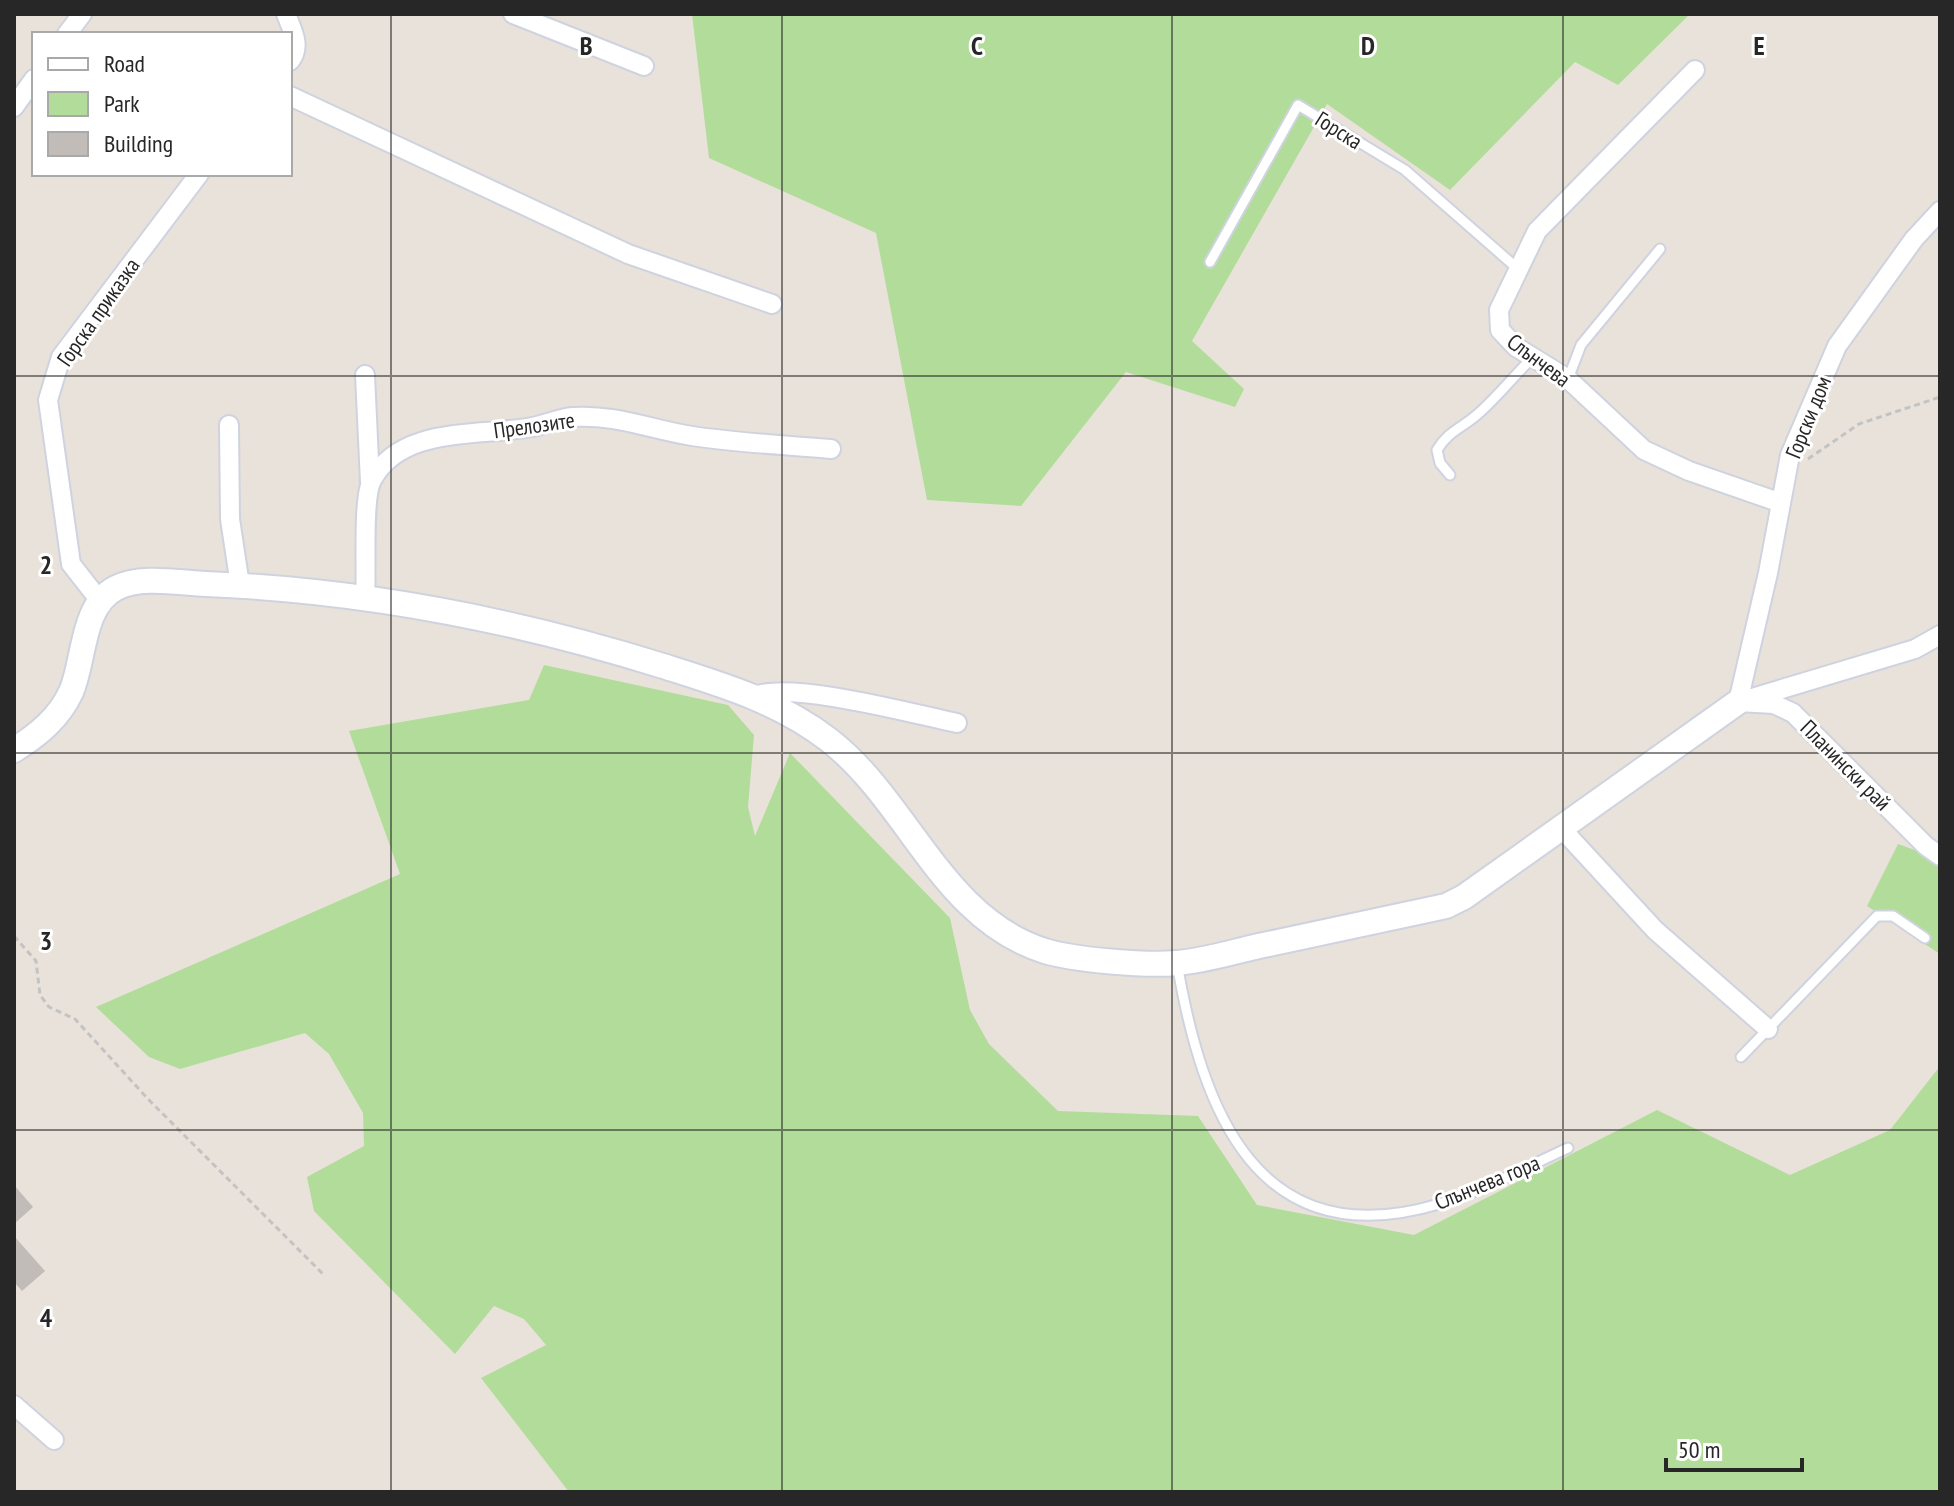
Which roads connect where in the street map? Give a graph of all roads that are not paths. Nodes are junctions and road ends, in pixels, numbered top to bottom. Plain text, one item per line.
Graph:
1 (82, 14) edge
2 (286, 14) edge
3 (513, 14) edge
4 (68, 32) edge
5 (292, 58) edge
6 (644, 66) dead end
7 (1695, 70) dead end
8 (32, 82) edge
9 (292, 97) edge
10 (14, 107) edge
11 (197, 176) edge
12 (1940, 211) edge
13 (1660, 249) dead end
14 (1210, 262) dead end
15 (1518, 269) junction
16 (772, 304) dead end
17 (1532, 358) junction
18 (365, 375) dead end
19 (1568, 379) junction
20 (229, 425) dead end
21 (831, 449) dead end
22 (1450, 475) dead end
23 (370, 482) junction
24 (1781, 503) junction
25 (240, 585) junction
26 (365, 600) junction
27 (100, 601) junction
28 (1940, 635) edge
29 (755, 696) junction
30 (1738, 702) junction
31 (957, 723) dead end
32 (14, 750) edge
33 (1561, 828) junction
34 (1940, 856) edge
35 (1925, 938) dead end
36 (1177, 963) junction
37 (1768, 1029) junction
38 (1741, 1057) dead end
39 (1568, 1148) dead end
40 (14, 1405) edge
41 (54, 1440) dead end

1 - 4 street
2 - 5 street
3 - 6 street
7 - 15 street, Слънчева
8 - 10 street
9 - 16 street
11 - 27 street, Горска приказка
12 - 24 street, Горски дом
13 - 19 lane
14 - 15 lane, Горска
15 - 17 street, Слънчева
17 - 19 street, Слънчева
17 - 22 lane
18 - 23 street
19 - 24 street, Слънчева
20 - 25 street
21 - 23 street, Прелозите
23 - 26 street
24 - 30 street, Горски дом
25 - 26 street
25 - 27 street
26 - 29 street
27 - 32 street
28 - 30 street
29 - 31 street
29 - 36 street
30 - 33 street
30 - 34 street, Планински рай
33 - 36 street
33 - 37 street
35 - 37 lane
36 - 39 lane, Слънчева гора
37 - 38 lane
40 - 41 street

